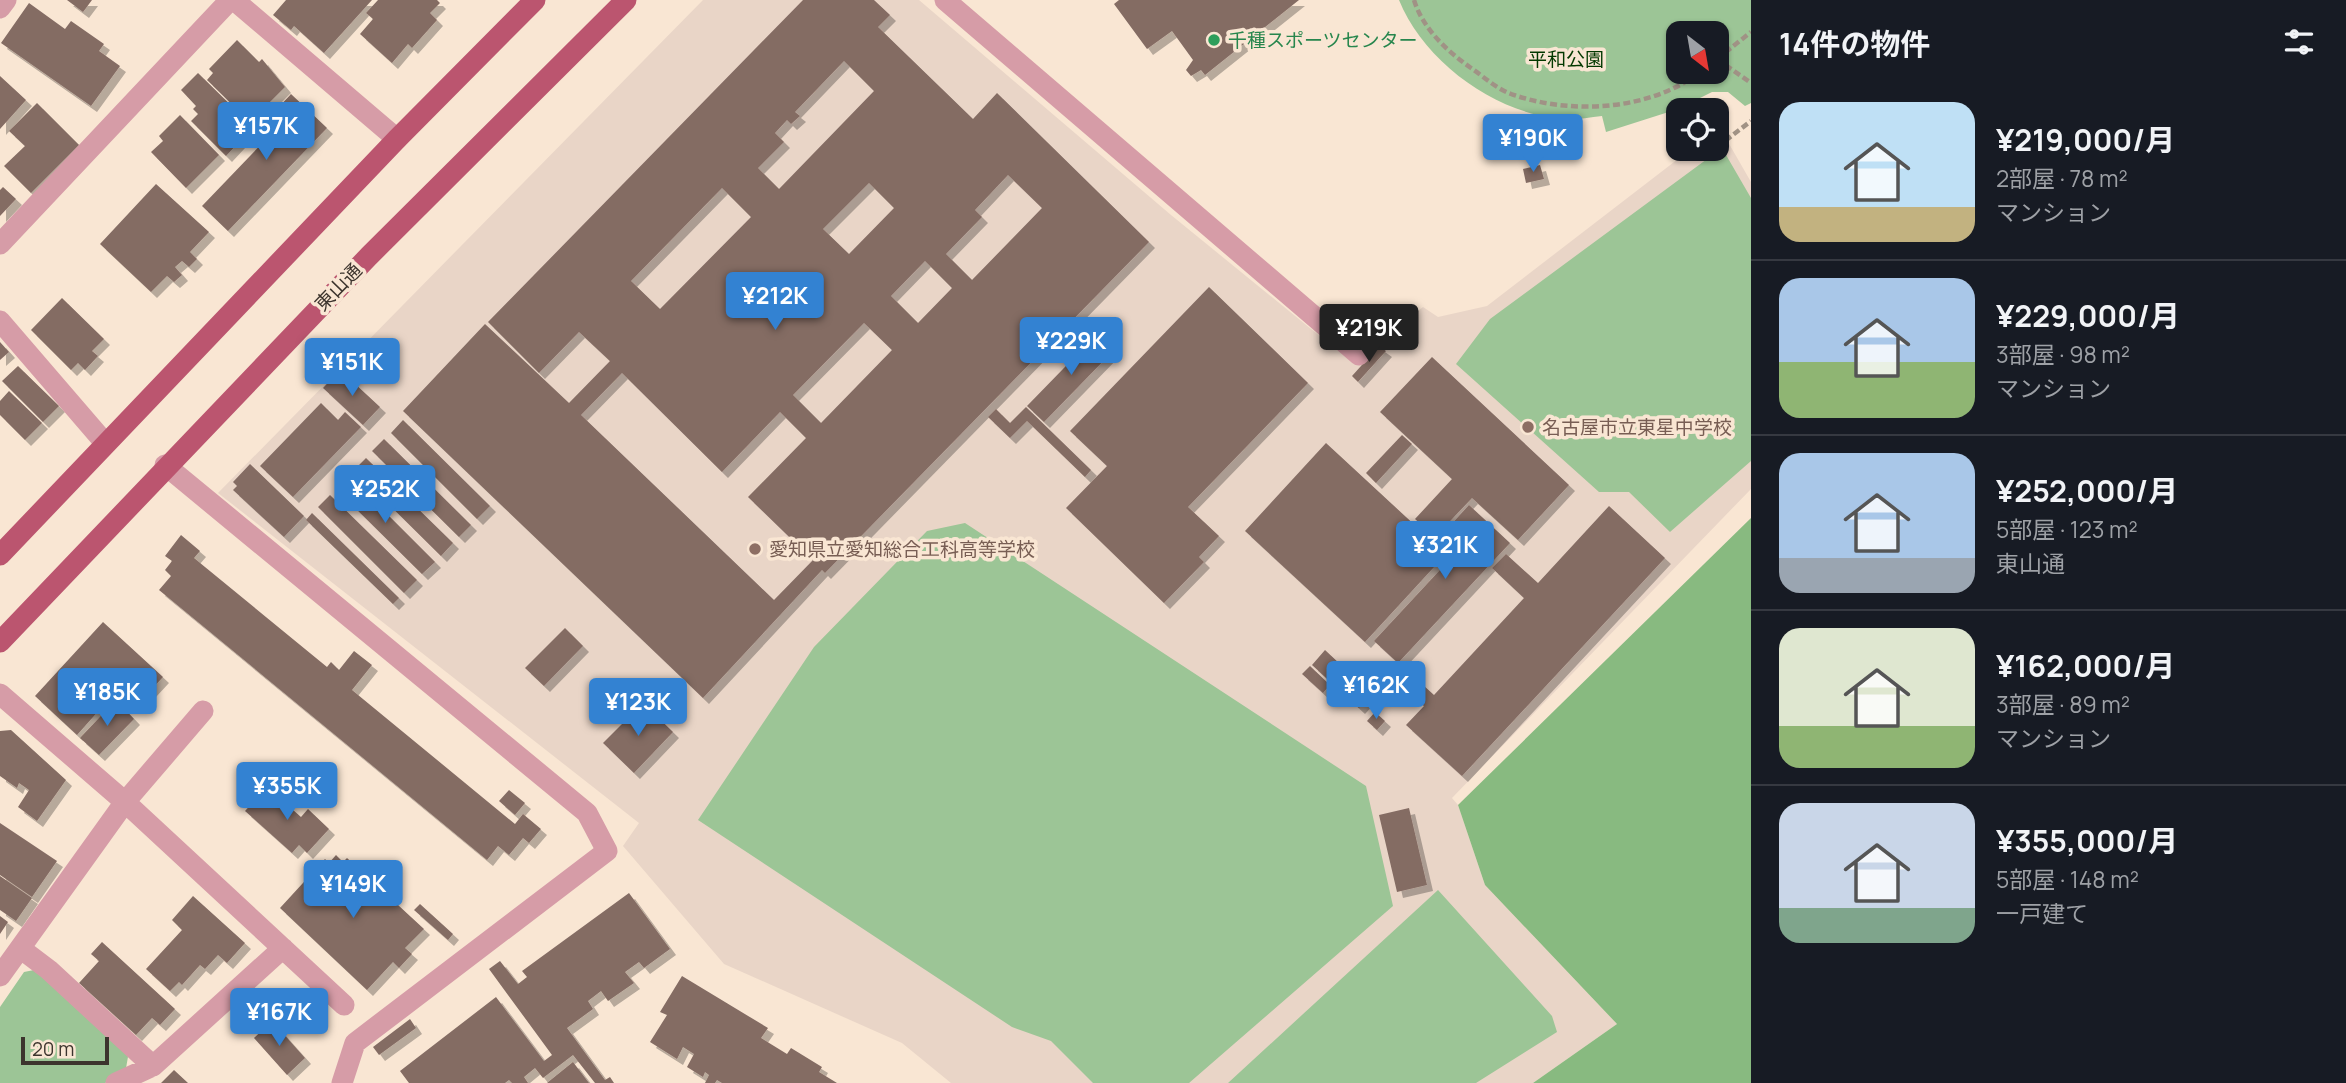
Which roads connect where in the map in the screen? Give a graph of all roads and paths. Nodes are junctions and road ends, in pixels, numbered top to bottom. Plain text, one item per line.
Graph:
1 (6, 0) edge
2 (232, 0) edge
3 (536, 0) edge
4 (626, 0) edge
5 (945, 0) edge
6 (1414, 0) edge
7 (0, 8) edge
8 (1751, 32) edge
9 (1729, 49) edge
10 (1729, 67) edge
11 (1751, 83) edge
12 (1683, 84) edge
13 (1751, 121) edge
14 (1729, 138) edge
15 (397, 139) junction
16 (0, 244) edge
17 (0, 321) edge
18 (1359, 355) dead end
19 (105, 443) junction
20 (165, 466) junction
21 (0, 555) edge
22 (0, 642) edge
23 (0, 694) edge
24 (203, 711) dead end
25 (125, 802) junction
26 (20, 948) junction
27 (282, 948) junction
28 (0, 976) edge
29 (345, 1005) dead end
30 (153, 1066) junction
31 (117, 1083) edge
32 (342, 1083) edge

1 - 7 street
2 - 15 street
2 - 16 street
3 - 15 main road
4 - 20 main road, 東山通
5 - 18 street
6 - 12 path
8 - 9 path
10 - 11 path
13 - 14 path
15 - 19 main road
17 - 19 street
19 - 21 main road
20 - 22 main road, 東山通
20 - 32 street
23 - 25 street
24 - 25 street
25 - 26 street
25 - 27 street
26 - 28 street
26 - 30 street
27 - 29 street
27 - 30 street
30 - 31 street

